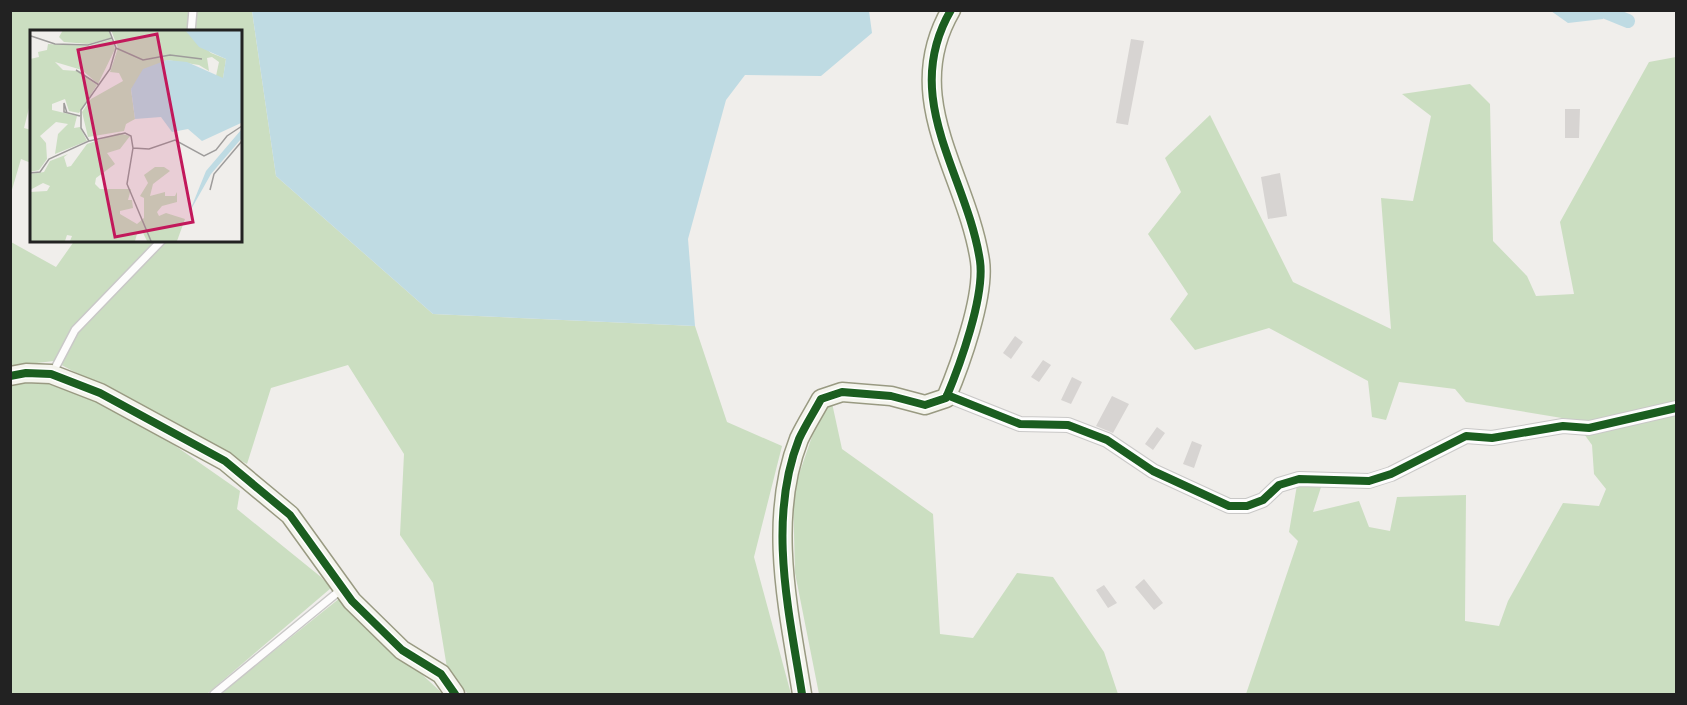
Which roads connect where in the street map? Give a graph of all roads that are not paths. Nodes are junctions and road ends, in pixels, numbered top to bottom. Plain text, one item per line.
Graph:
1 (193, 10) edge
2 (951, 10) edge
3 (191, 30) edge
4 (160, 242) edge
5 (51, 374) junction
6 (10, 376) edge
7 (947, 395) junction
8 (1677, 408) edge
9 (342, 588) junction
10 (214, 694) edge
11 (455, 694) edge
12 (802, 694) edge

1 - 3 lane
2 - 7 street
4 - 5 lane
5 - 6 street
5 - 9 street
7 - 8 street
7 - 12 street
9 - 10 lane
9 - 11 street

